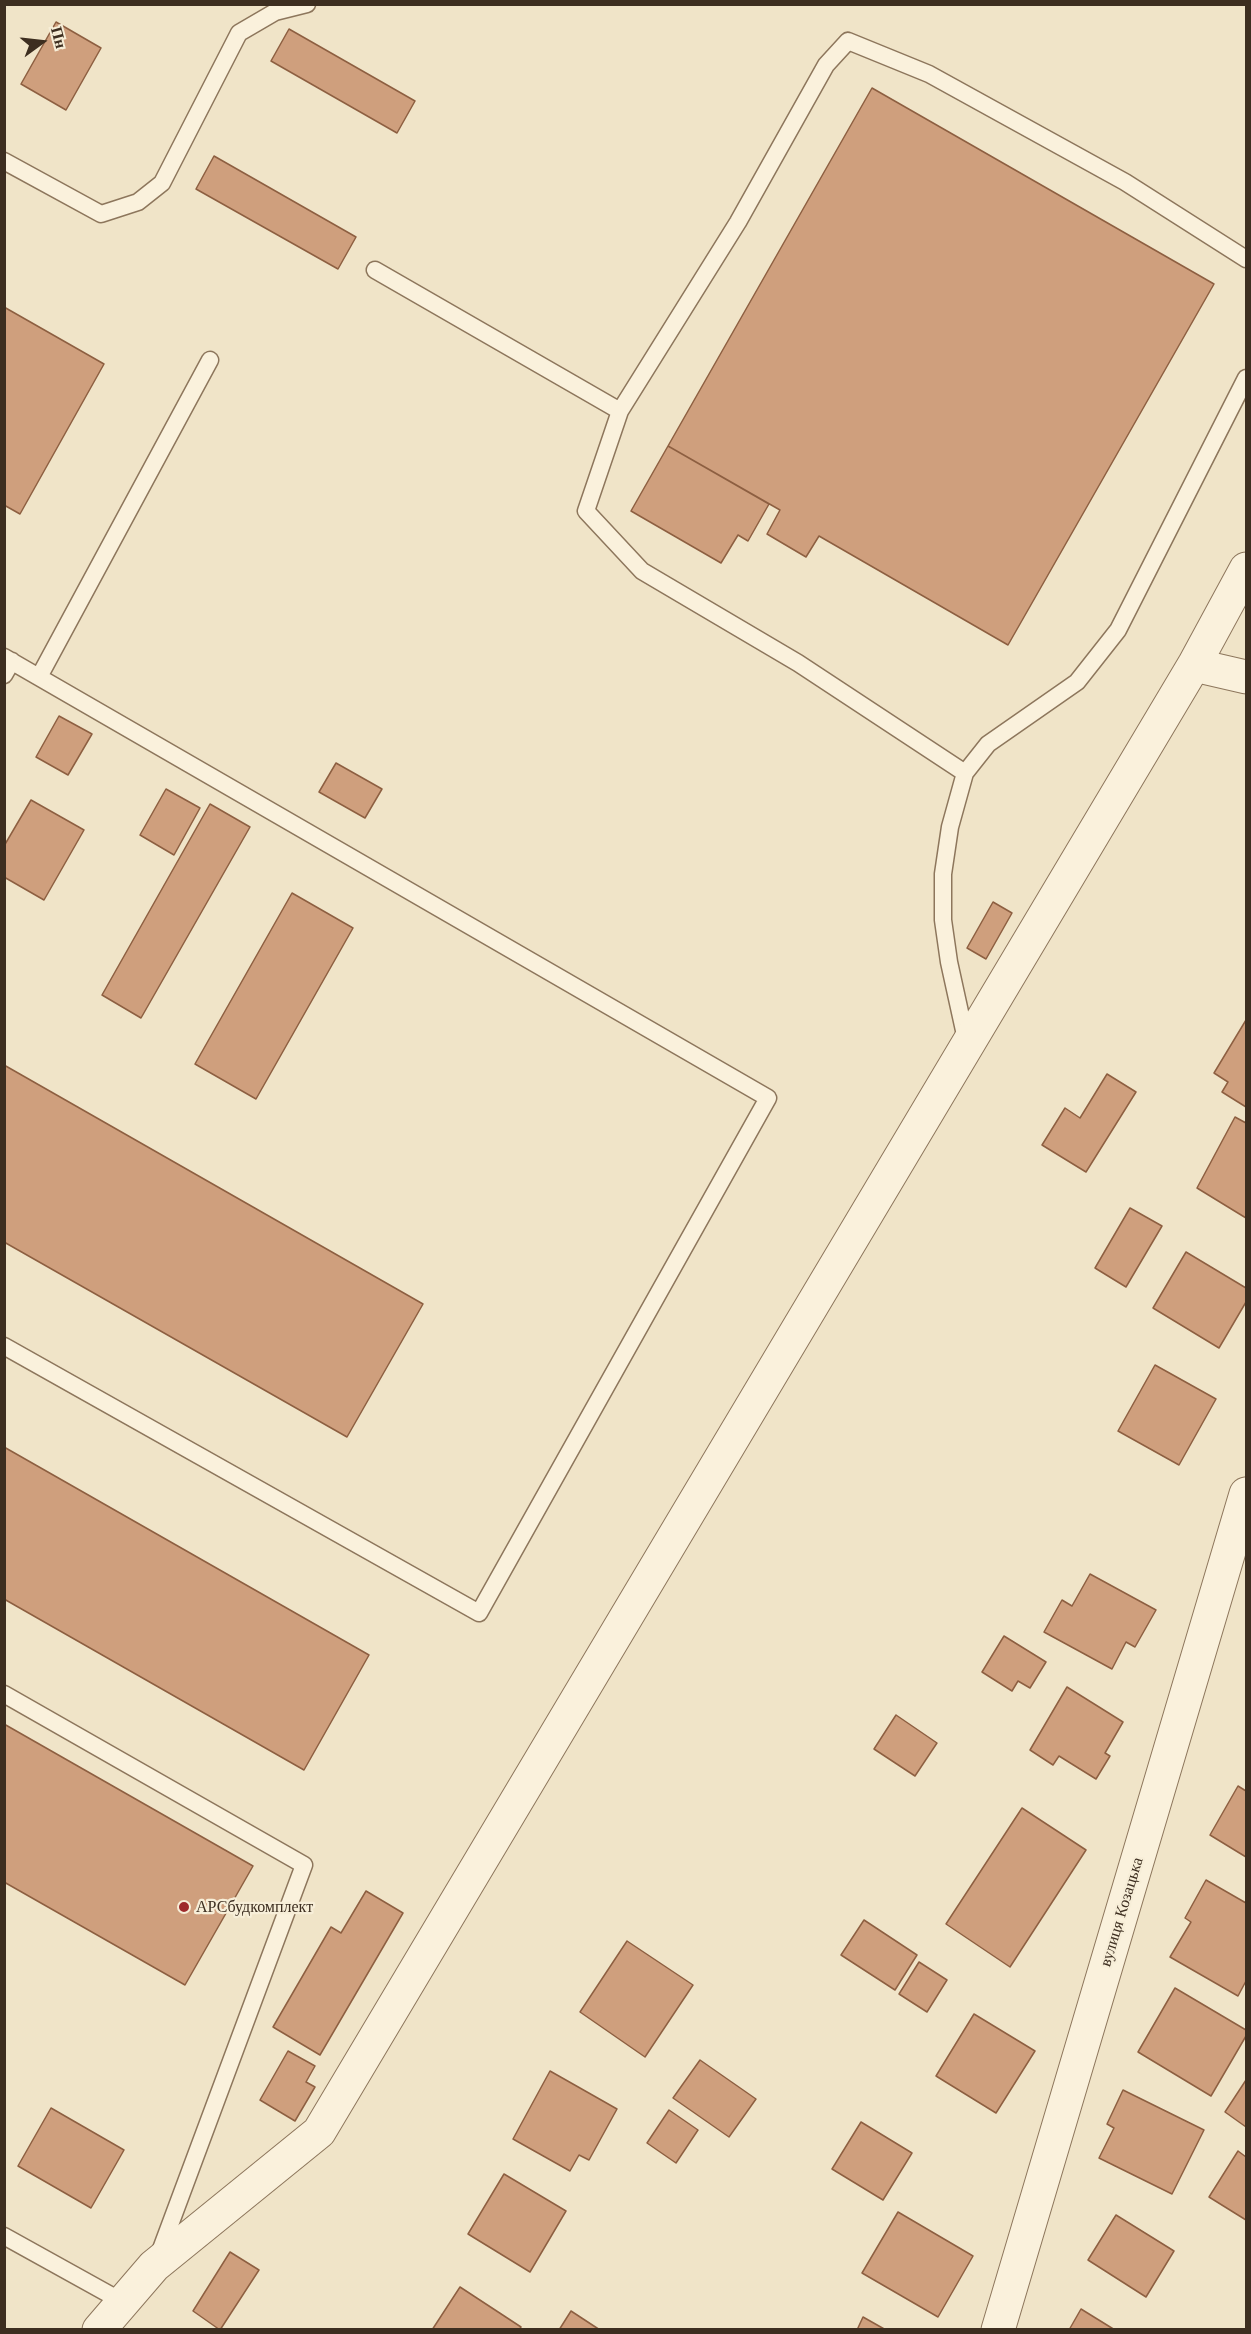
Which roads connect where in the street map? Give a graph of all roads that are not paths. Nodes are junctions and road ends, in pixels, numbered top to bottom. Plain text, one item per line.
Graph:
1 (307, 4) edge
2 (4, 161) edge
3 (1246, 259) edge
4 (375, 270) dead end
5 (210, 360) dead end
6 (1246, 378) edge
7 (620, 411) junction
8 (1246, 569) edge
9 (7, 664) edge
10 (1194, 664) junction
11 (39, 677) junction
12 (1246, 677) edge
13 (965, 773) junction
14 (968, 1045) junction
15 (4, 1346) edge
16 (1246, 1494) edge
17 (4, 1694) edge
18 (4, 2236) edge
19 (154, 2266) junction
20 (123, 2302) junction
21 (99, 2330) edge
22 (998, 2330) edge

1 - 2 lane
3 - 7 lane
4 - 7 lane
5 - 11 lane
6 - 13 lane
7 - 13 lane
8 - 10 street
9 - 11 lane
10 - 12 street
10 - 14 street
11 - 15 lane
13 - 14 lane
14 - 19 street
16 - 22 street, вулиця Козацька
17 - 19 lane
18 - 20 lane
19 - 20 street
20 - 21 street

